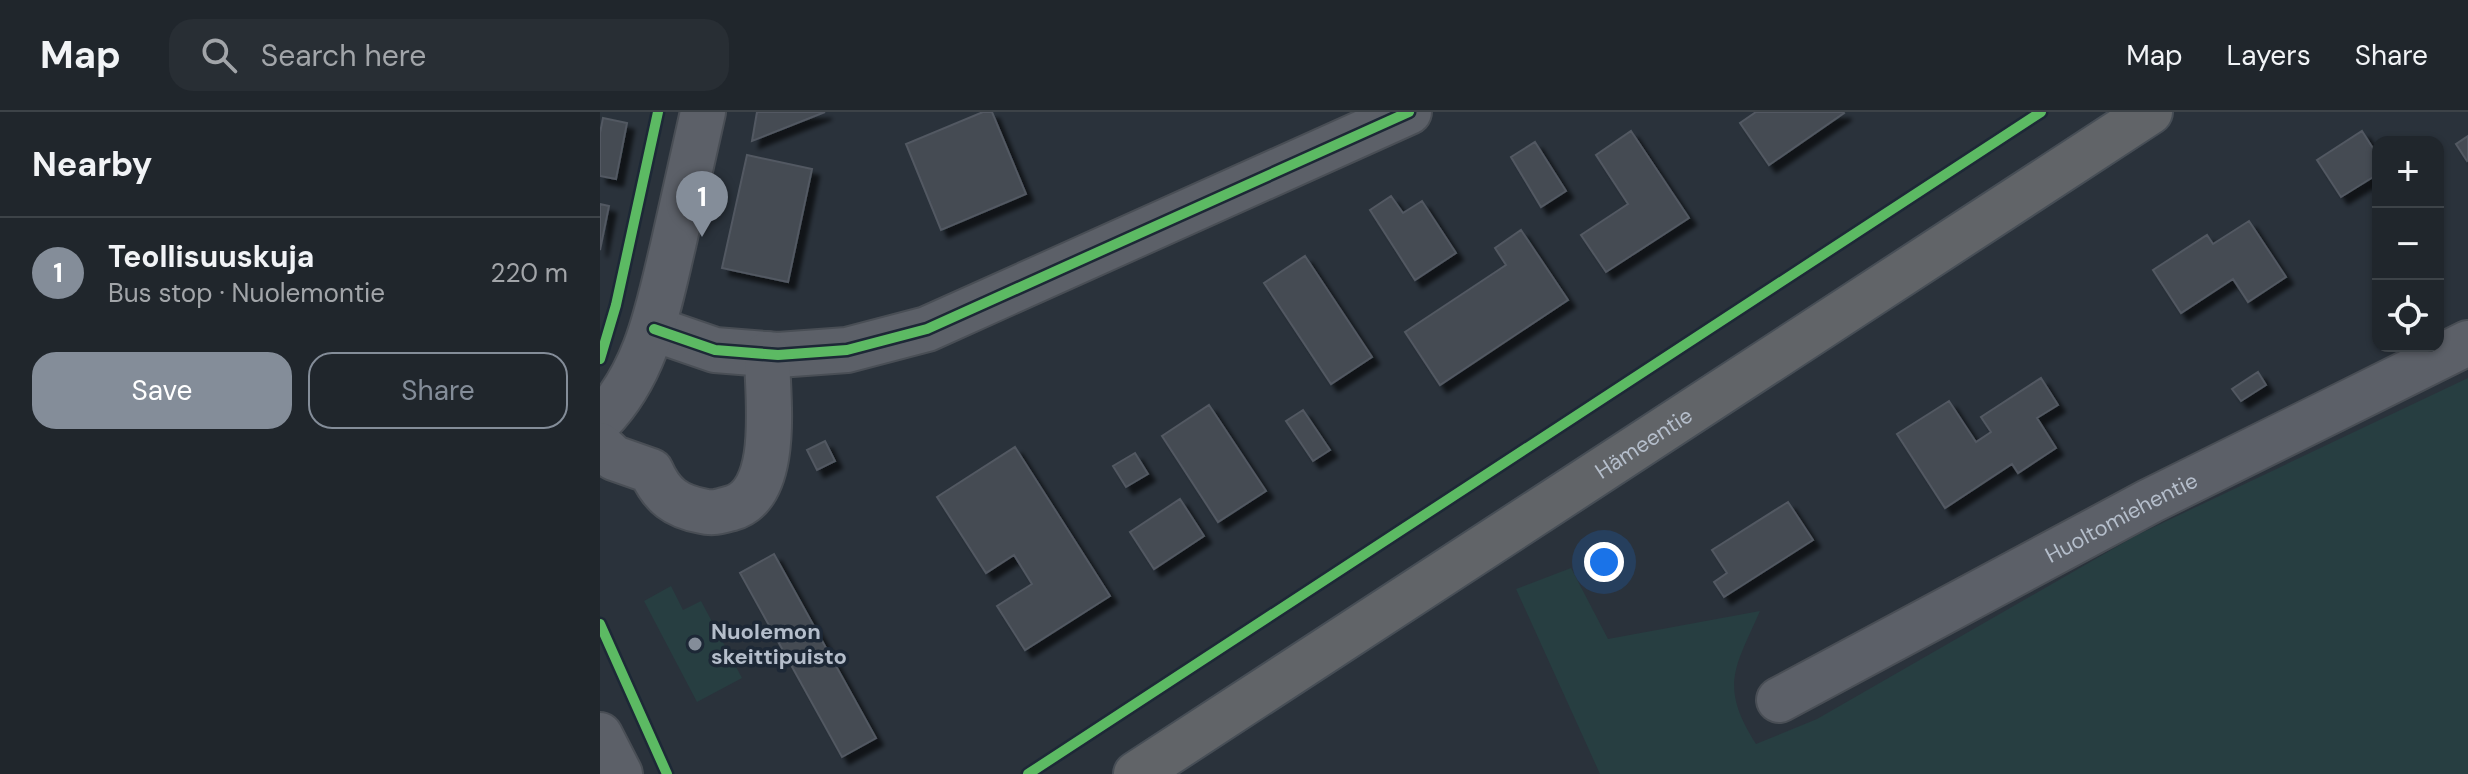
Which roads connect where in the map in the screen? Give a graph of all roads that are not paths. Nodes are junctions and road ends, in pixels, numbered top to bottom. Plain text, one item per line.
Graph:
1 (703, 112) edge
2 (1409, 112) edge
3 (2150, 112) edge
4 (654, 329) junction
5 (2468, 343) edge
6 (767, 354) junction
7 (600, 421) edge
8 (600, 445) edge
9 (1779, 700) dead end
10 (600, 735) edge
11 (620, 774) edge
12 (1136, 774) edge

1 - 4 street
2 - 6 street
3 - 12 highway, Hämeentie
4 - 6 street
4 - 7 street
5 - 9 street, Huoltomiehentie
6 - 8 street
10 - 11 street

